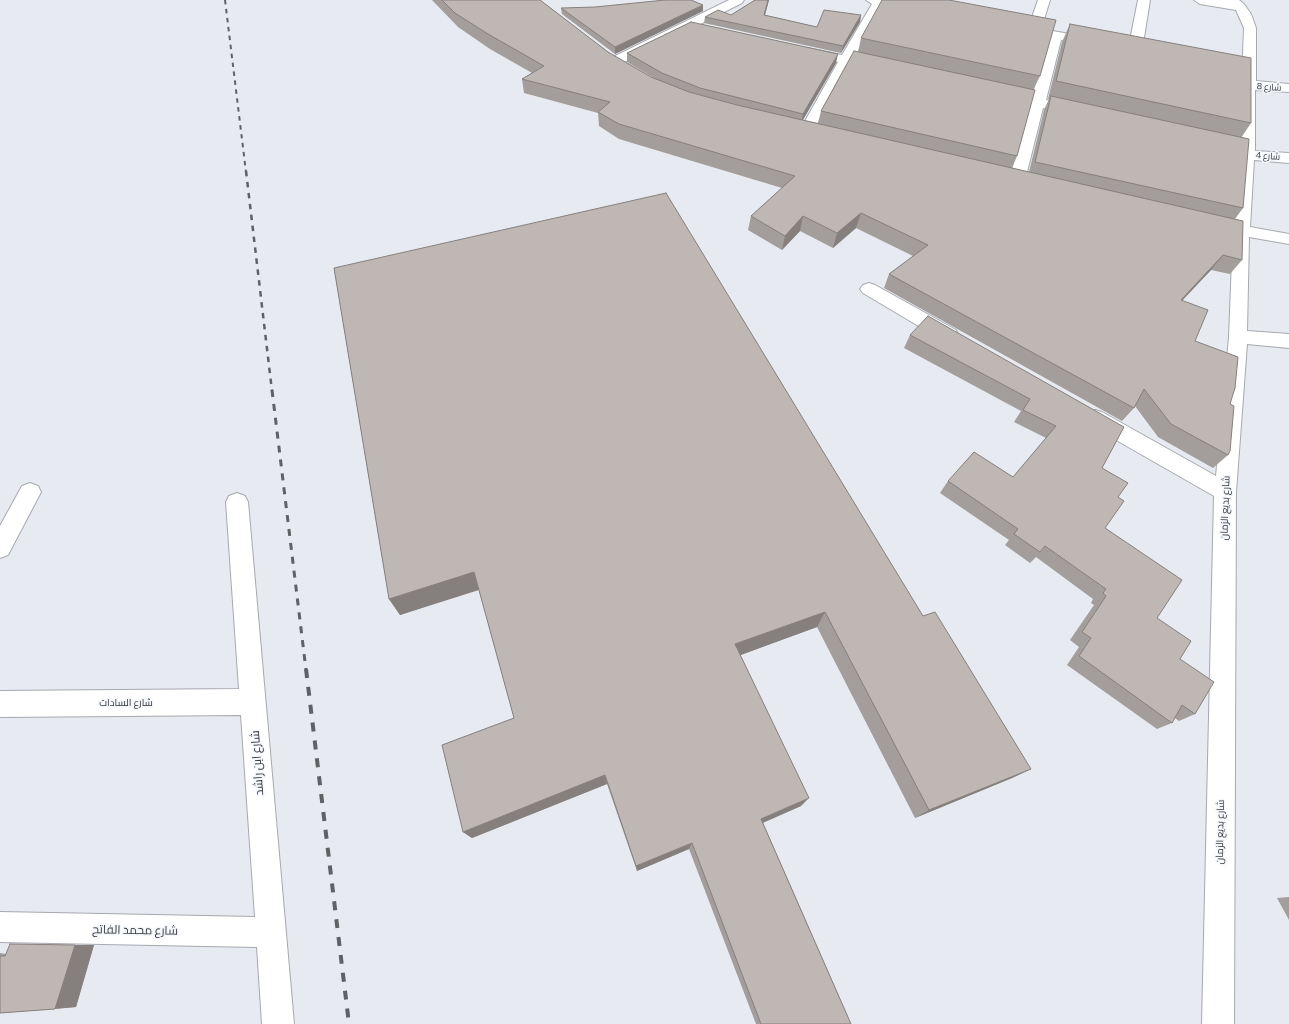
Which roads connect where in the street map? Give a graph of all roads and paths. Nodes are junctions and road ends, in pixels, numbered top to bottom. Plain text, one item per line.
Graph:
1 (738, 0) edge
2 (1044, 0) edge
3 (1144, 0) edge
4 (1200, 0) edge
5 (875, 1) edge
6 (1236, 4) edge
7 (923, 10) edge
8 (688, 25) junction
9 (1012, 27) edge
10 (711, 30) edge
11 (1034, 31) junction
12 (1056, 35) junction
13 (1107, 45) edge
14 (1121, 47) edge
15 (793, 48) edge
16 (1135, 50) junction
17 (602, 53) edge
18 (1150, 53) edge
19 (846, 60) junction
20 (892, 70) edge
21 (1244, 75) junction
22 (1289, 88) edge
23 (992, 92) edge
24 (1038, 103) junction
25 (1092, 114) edge
26 (823, 134) edge
27 (1242, 149) junction
28 (1289, 158) edge
29 (1001, 176) edge
30 (1017, 180) junction
31 (1032, 184) edge
32 (1210, 224) edge
33 (1241, 231) junction
34 (1289, 239) edge
35 (868, 290) dead end
36 (1238, 337) junction
37 (1289, 341) edge
38 (964, 344) edge
39 (1081, 410) edge
40 (30, 492) dead end
41 (1225, 492) junction
42 (236, 502) dead end
43 (0, 548) edge
44 (253, 702) junction
45 (0, 704) edge
46 (0, 927) edge
47 (270, 932) junction
48 (278, 1024) edge
49 (1218, 1024) edge

1 - 8 street
2 - 11 street
3 - 16 street
4 - 6 street
5 - 7 street
5 - 19 street
6 - 21 street, شارع بديع الزمان
8 - 10 street
8 - 17 street
9 - 11 street
11 - 12 street
12 - 13 street
12 - 24 street
14 - 16 street
15 - 19 street
16 - 18 street
19 - 20 street
19 - 26 street
21 - 22 street, شارع 8
21 - 27 street, شارع بديع الزمان
23 - 24 street
24 - 25 street
24 - 30 street
27 - 28 street, شارع 4
27 - 33 street, شارع بديع الزمان
29 - 30 street
30 - 31 street
32 - 33 street
33 - 34 street
33 - 36 street, شارع بديع الزمان
35 - 38 street
36 - 37 street
36 - 41 street, شارع بديع الزمان
39 - 41 street
40 - 43 street
41 - 49 street, شارع بديع الزمان
42 - 44 street, شارع ابن راشد
44 - 45 street, شارع السادات
44 - 47 street, شارع ابن راشد
46 - 47 street, شارع محمد الفاتح
47 - 48 street, شارع ابن راشد

